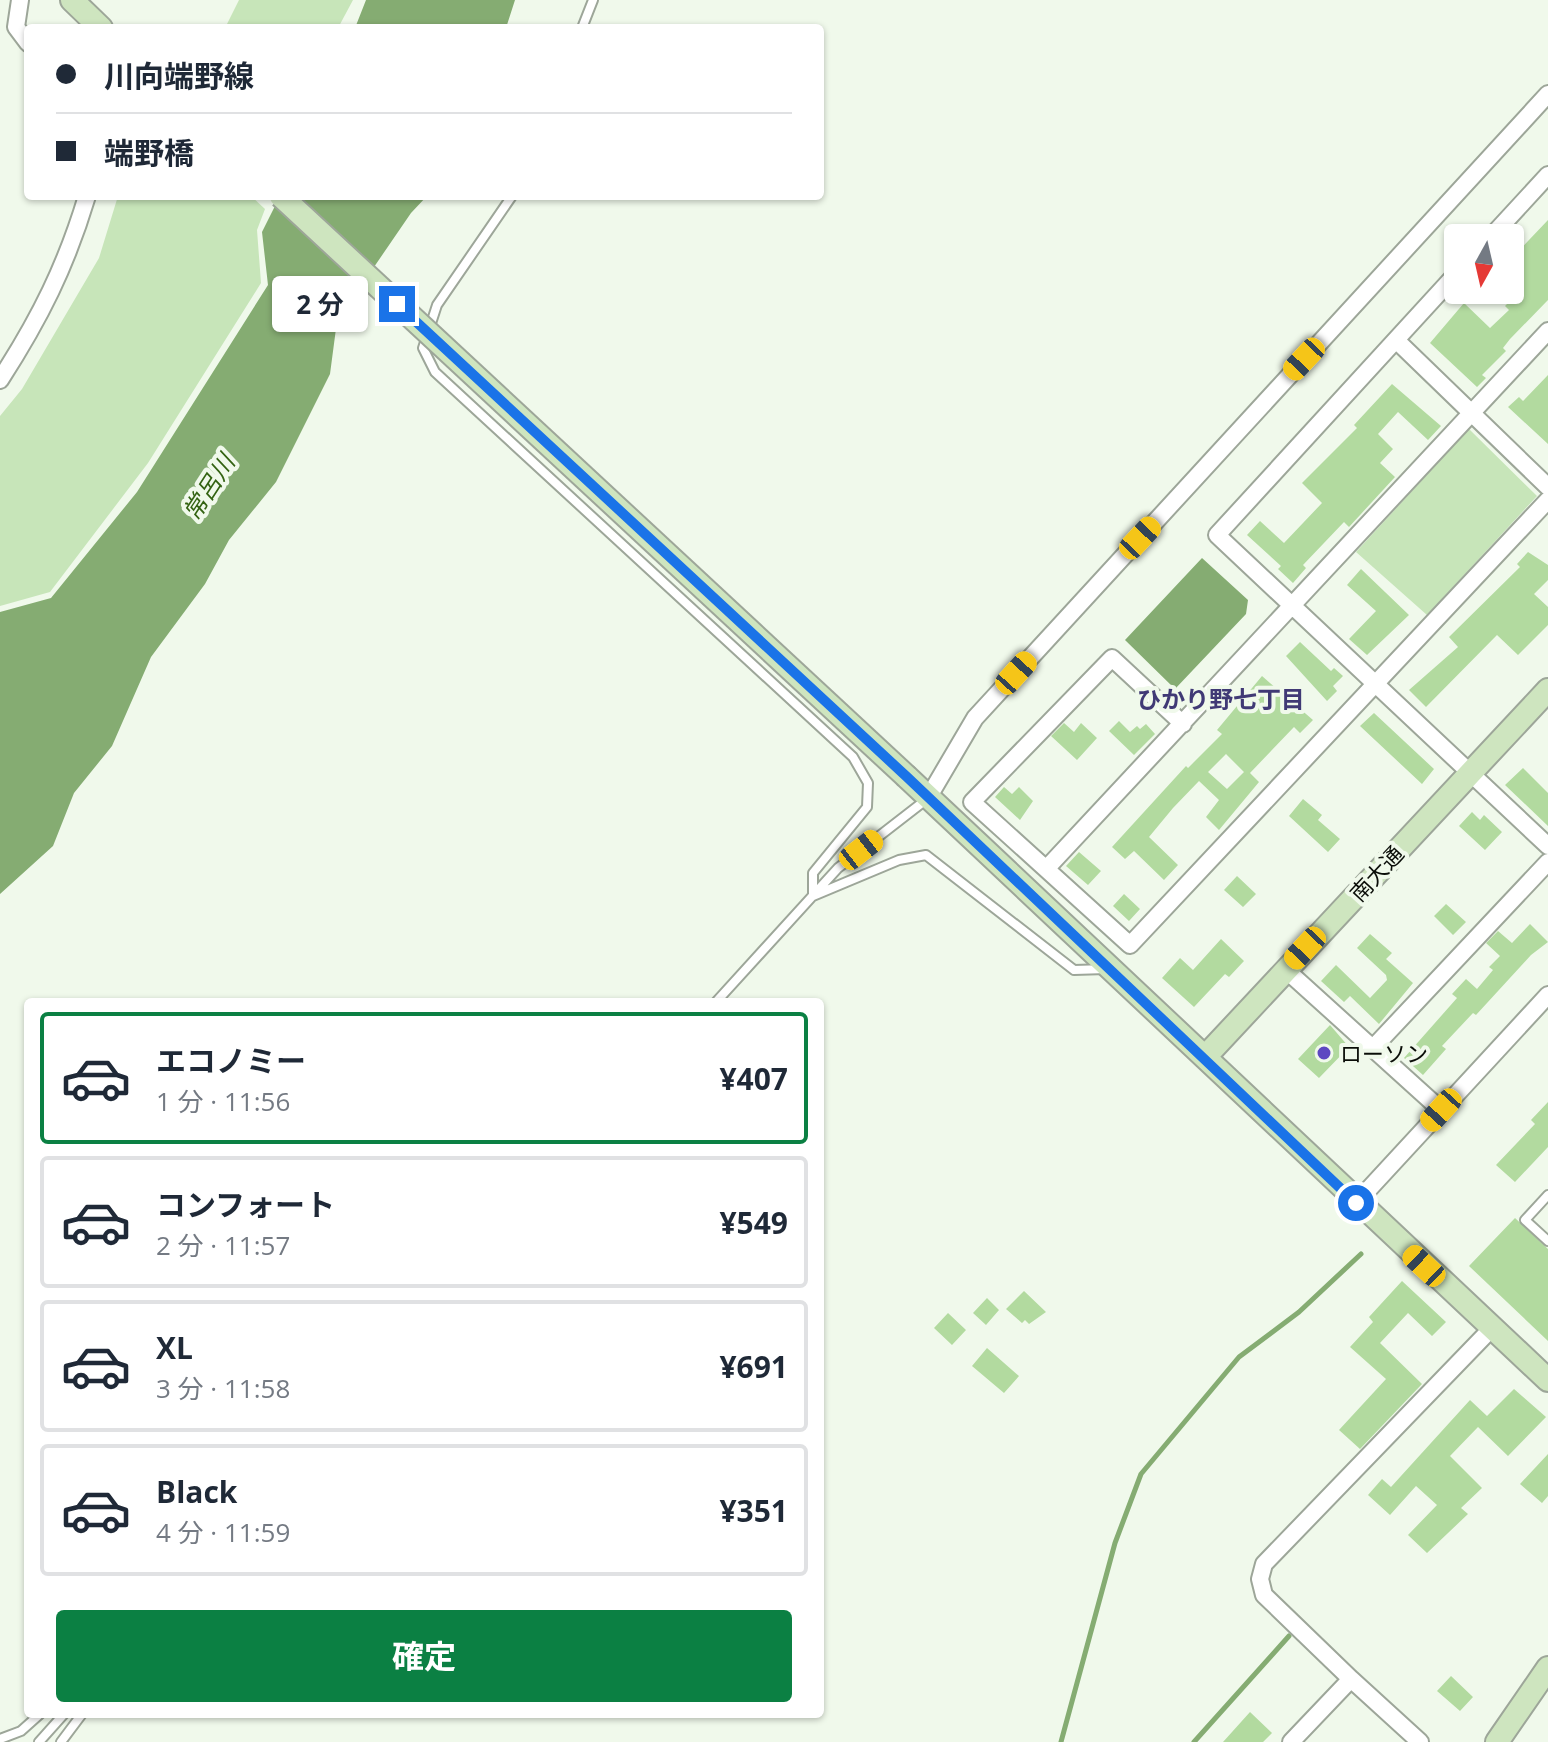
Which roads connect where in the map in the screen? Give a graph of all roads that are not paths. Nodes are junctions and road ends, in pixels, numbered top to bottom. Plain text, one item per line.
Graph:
1 (20, 0) edge
2 (72, 0) edge
3 (593, 0) edge
4 (97, 24) edge
5 (584, 24) edge
6 (24, 38) edge
7 (1548, 94) edge
8 (1548, 175) edge
9 (86, 200) edge
10 (285, 200) edge
11 (509, 200) edge
12 (1503, 224) edge
13 (1444, 287) edge
14 (1548, 331) edge
15 (1396, 340) junction
16 (0, 380) edge
17 (1472, 413) junction
18 (1548, 487) edge
19 (1548, 500) edge
20 (1292, 605) junction
21 (1374, 684) junction
22 (1548, 690) edge
23 (1183, 724) junction
24 (1470, 772) junction
25 (928, 798) junction
26 (1548, 846) edge
27 (1548, 862) edge
28 (1046, 869) junction
29 (813, 896) junction
30 (1111, 969) junction
31 (1285, 969) junction
32 (1548, 995) edge
33 (720, 998) edge
34 (1372, 1049) junction
35 (1205, 1057) junction
36 (1441, 1110) junction
37 (1548, 1195) edge
38 (1356, 1203) junction
39 (1548, 1241) edge
40 (1492, 1328) junction
41 (1548, 1380) edge
42 (1548, 1668) edge
43 (1351, 1679) junction
44 (36, 1718) edge
45 (60, 1718) edge
46 (79, 1718) edge
47 (0, 1739) edge
48 (39, 1742) edge
49 (61, 1742) edge
50 (1291, 1742) edge
51 (1420, 1742) edge
52 (1497, 1742) edge

1 - 6 street
2 - 4 main road
3 - 5 lane
7 - 25 street
8 - 12 street
9 - 16 street
10 - 25 main road, bridge
11 - 29 lane
13 - 15 street
14 - 17 street
15 - 17 street
15 - 20 street
17 - 18 street
17 - 20 street
19 - 21 street
20 - 21 street
20 - 23 street
21 - 24 street
21 - 28 street
22 - 24 main road, 南大通
23 - 28 street
23 - 28 street
24 - 26 street
24 - 31 main road, 南大通
25 - 29 lane
25 - 30 main road
27 - 34 street
29 - 30 lane
29 - 33 lane
30 - 35 main road
31 - 34 street
31 - 35 main road, 南大通
32 - 36 street
34 - 36 street
35 - 38 main road
36 - 38 street
37 - 39 lane
38 - 40 main road
40 - 41 main road
40 - 43 street
42 - 52 main road
43 - 50 street
43 - 51 street
44 - 47 lane
45 - 48 lane
46 - 49 lane

